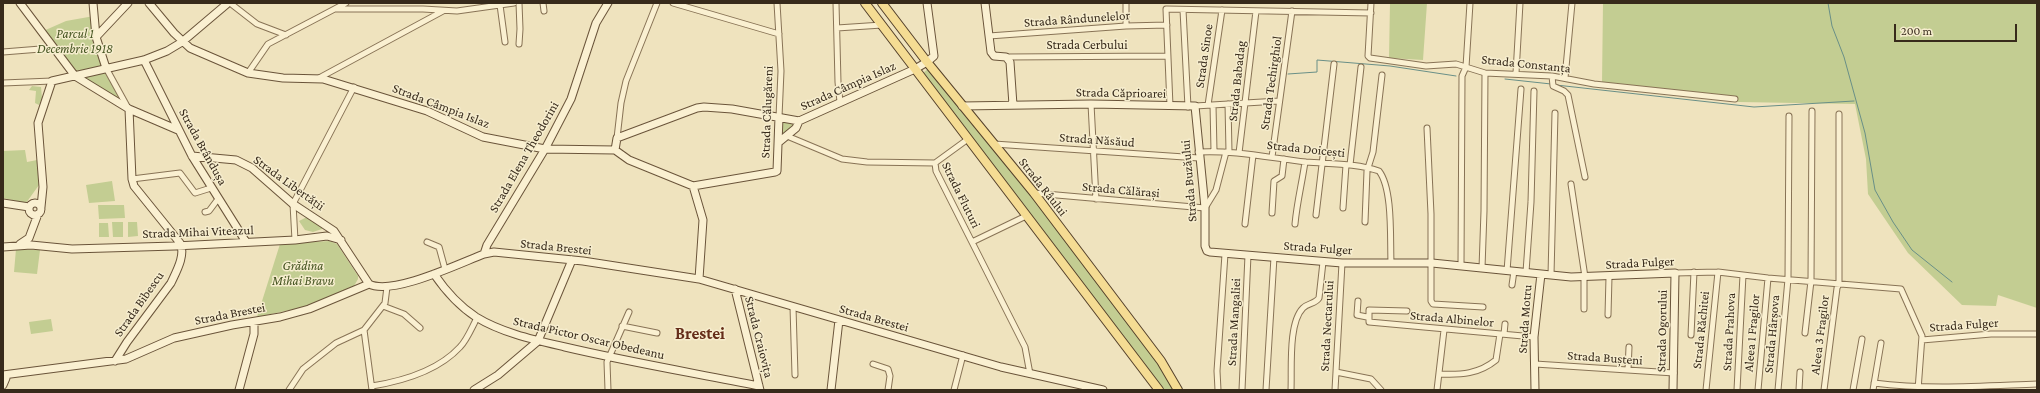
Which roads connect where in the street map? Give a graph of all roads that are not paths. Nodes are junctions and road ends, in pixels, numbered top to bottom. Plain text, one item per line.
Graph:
1 (20, 3) edge
2 (93, 3) edge
3 (128, 3) edge
4 (149, 3) edge
5 (229, 3) edge
6 (346, 3) edge
7 (359, 3) edge
8 (514, 3) edge
9 (519, 3) edge
10 (543, 3) edge
11 (608, 3) edge
12 (657, 3) edge
13 (673, 3) edge
14 (777, 3) edge
15 (836, 3) edge
16 (865, 3) edge
17 (882, 3) edge
18 (927, 3) edge
19 (985, 3) edge
20 (1126, 3) edge
21 (1371, 3) edge
22 (1470, 3) edge
23 (1520, 3) edge
24 (1572, 3) edge
25 (500, 5) junction
26 (335, 9) junction
27 (361, 9) junction
28 (444, 10) junction
29 (1183, 10) junction
30 (1222, 10) junction
31 (544, 11) dead end
32 (1256, 11) junction
33 (1292, 11) junction
34 (1370, 13) junction
35 (882, 25) junction
36 (1167, 25) junction
37 (1126, 26) junction
38 (837, 28) junction
39 (779, 34) junction
40 (286, 35) junction
41 (989, 36) junction
42 (96, 37) junction
43 (182, 42) junction
44 (506, 42) dead end
45 (519, 44) dead end
46 (53, 48) junction
47 (3, 52) edge
48 (1168, 56) junction
49 (1006, 57) junction
50 (144, 60) junction
51 (927, 62) junction
52 (1334, 64) dead end
53 (1362, 67) dead end
54 (1466, 67) junction
55 (106, 68) junction
56 (915, 69) junction
57 (248, 73) junction
58 (1485, 73) junction
59 (1516, 73) junction
60 (1382, 75) dead end
61 (75, 76) junction
62 (1552, 76) junction
63 (320, 78) junction
64 (1565, 78) junction
65 (52, 81) junction
66 (3, 83) edge
67 (354, 87) junction
68 (1521, 89) dead end
69 (1534, 91) dead end
70 (1735, 99) dead end
71 (1279, 101) junction
72 (840, 102) junction
73 (1245, 103) junction
74 (1091, 104) junction
75 (1228, 104) junction
76 (1012, 105) junction
77 (1210, 105) junction
78 (962, 106) junction
79 (1170, 106) junction
80 (1191, 106) junction
81 (129, 110) junction
82 (1812, 111) dead end
83 (1555, 113) dead end
84 (1839, 114) dead end
85 (1789, 116) dead end
86 (779, 117) junction
87 (799, 120) junction
88 (1427, 128) dead end
89 (178, 130) junction
90 (787, 136) junction
91 (617, 138) junction
92 (968, 139) junction
93 (779, 142) junction
94 (994, 144) junction
95 (545, 150) junction
96 (615, 150) junction
97 (1093, 151) junction
98 (1214, 151) junction
99 (1228, 152) junction
100 (1239, 153) junction
101 (1199, 155) junction
102 (1253, 155) junction
103 (192, 156) junction
104 (1272, 157) junction
105 (1284, 159) junction
106 (1305, 162) junction
107 (935, 163) junction
108 (1322, 163) junction
109 (1348, 165) junction
110 (1369, 168) junction
111 (1585, 177) dead end
112 (132, 179) junction
113 (1570, 184) dead end
114 (693, 186) junction
115 (211, 188) junction
116 (1034, 193) junction
117 (218, 198) junction
118 (1096, 199) junction
119 (3, 203) edge
120 (38, 204) junction
121 (293, 204) junction
122 (1205, 208) junction
123 (1343, 208) dead end
124 (32, 211) junction
125 (205, 212) dead end
126 (1272, 213) dead end
127 (1026, 216) junction
128 (1316, 216) dead end
129 (1365, 222) dead end
130 (1245, 224) dead end
131 (1295, 224) dead end
132 (295, 240) junction
133 (341, 240) junction
134 (30, 242) junction
135 (246, 242) junction
136 (428, 242) dead end
137 (972, 242) junction
138 (182, 245) junction
139 (3, 247) edge
140 (1210, 252) joint
141 (484, 254) junction
142 (1225, 254) junction
143 (1248, 255) junction
144 (1274, 257) junction
145 (572, 260) junction
146 (1323, 262) junction
147 (1391, 262) junction
148 (1342, 263) junction
149 (1432, 263) junction
150 (1461, 265) junction
151 (1482, 268) junction
152 (445, 269) junction
153 (1511, 271) junction
154 (1526, 272) junction
155 (1694, 272) junction
156 (1718, 272) junction
157 (1675, 273) junction
158 (434, 274) junction
159 (1541, 274) junction
160 (1551, 275) junction
161 (1743, 275) junction
162 (1585, 277) junction
163 (1609, 277) junction
164 (1768, 278) junction
165 (699, 279) junction
166 (1788, 279) junction
167 (1811, 281) junction
168 (369, 284) junction
169 (1839, 284) junction
170 (1512, 285) dead end
171 (387, 287) junction
172 (735, 289) junction
173 (1358, 301) dead end
174 (383, 306) junction
175 (793, 307) junction
176 (1483, 307) dead end
177 (1584, 309) dead end
178 (802, 310) junction
179 (1407, 311) dead end
180 (629, 312) dead end
181 (1608, 315) dead end
182 (477, 318) junction
183 (839, 320) junction
184 (1368, 320) junction
185 (254, 322) junction
186 (1505, 324) dead end
187 (622, 326) junction
188 (420, 328) dead end
189 (364, 330) junction
190 (1444, 330) junction
191 (1806, 332) dead end
192 (657, 333) dead end
193 (1502, 334) junction
194 (2037, 334) edge
195 (1691, 335) dead end
196 (837, 336) junction
197 (1534, 337) junction
198 (1862, 340) dead end
199 (1922, 340) junction
200 (538, 341) junction
201 (1881, 343) dead end
202 (1629, 348) dead end
203 (963, 355) junction
204 (609, 358) junction
205 (115, 361) junction
206 (873, 364) dead end
207 (1535, 364) junction
208 (1628, 370) junction
209 (1336, 372) junction
210 (1800, 372) dead end
211 (1674, 373) junction
212 (1030, 374) junction
213 (1440, 374) junction
214 (795, 375) dead end
215 (5, 377) edge
216 (1874, 383) junction
217 (2037, 384) edge
218 (372, 388) edge
219 (1891, 388) edge
220 (759, 389) edge
221 (1918, 389) edge
222 (1946, 389) edge
223 (1965, 389) edge
224 (239, 390) edge
225 (289, 390) edge
226 (474, 390) edge
227 (608, 390) edge
228 (831, 390) edge
229 (888, 390) edge
230 (954, 390) edge
231 (1103, 390) edge
232 (1159, 390) edge
233 (1178, 390) edge
234 (1218, 390) edge
235 (1242, 390) edge
236 (1266, 390) edge
237 (1291, 390) edge
238 (1335, 390) edge
239 (1381, 390) edge
240 (1437, 390) edge
241 (1535, 390) edge
242 (1673, 390) edge
243 (1706, 390) edge
244 (1737, 390) edge
245 (1758, 390) edge
246 (1778, 390) edge
247 (1799, 390) edge
248 (1824, 390) edge
249 (1853, 390) edge
250 (1873, 390) edge

1 - 46 street
2 - 42 street
3 - 42 street
4 - 43 street, Strada Câmpia Islaz
5 - 40 street
5 - 43 street
6 - 26 street
7 - 27 street
8 - 25 street
9 - 45 street
10 - 31 street
11 - 95 street, Strada Elena Theodorini
12 - 91 street
13 - 39 street
14 - 39 street, Strada Călugăreni
15 - 38 street
16 - 35 main road
17 - 51 main road, Strada Râului
18 - 51 street
19 - 41 street
20 - 37 street
21 - 34 street, Strada Constanța
22 - 54 street
23 - 59 street
24 - 64 street
25 - 28 street
25 - 44 street
26 - 27 street
26 - 40 street
27 - 28 street
28 - 63 street
29 - 30 street
29 - 36 street
29 - 80 street
30 - 32 street
30 - 77 street, Strada Sinoe
32 - 33 street
32 - 73 street, Strada Babadag
33 - 34 street
33 - 71 street, Strada Techirghiol
34 - 54 street, Strada Constanța
35 - 38 street
35 - 56 main road
36 - 37 street, Strada Rândunelelor
36 - 48 street
37 - 41 street, Strada Rândunelelor
38 - 72 street
39 - 86 street, Strada Călugăreni
40 - 57 street
41 - 49 street
42 - 55 street
43 - 50 street
43 - 57 street, Strada Câmpia Islaz
46 - 47 street
46 - 61 street
48 - 49 street, Strada Cerbului
48 - 79 street
49 - 76 street
50 - 55 street
50 - 89 street, Strada Brândușa
51 - 56 street, Strada Câmpia Islaz
51 - 78 main road, Strada Râului
52 - 108 street
53 - 109 street
54 - 58 street, Strada Constanța
54 - 150 street
55 - 61 street
55 - 81 street
56 - 72 street, Strada Câmpia Islaz
56 - 92 main road
57 - 63 street, Strada Câmpia Islaz
58 - 59 street, Strada Constanța
58 - 151 street
59 - 62 street, Strada Constanța
60 - 110 street
61 - 65 street
61 - 81 street
62 - 64 street, Strada Constanța
62 - 111 street
63 - 67 street, Strada Câmpia Islaz
64 - 70 street, Strada Constanța
65 - 66 street
65 - 120 street
67 - 95 street, Strada Câmpia Islaz
67 - 121 street
68 - 153 street
69 - 154 street
71 - 73 street, Strada Căprioarei
71 - 104 street, Strada Techirghiol
72 - 87 street, Strada Câmpia Islaz
73 - 75 street, Strada Căprioarei
73 - 100 street, Strada Babadag
74 - 76 street, Strada Căprioarei
74 - 79 street, Strada Căprioarei
74 - 97 street
75 - 77 street, Strada Căprioarei
75 - 99 street
76 - 78 street, Strada Căprioarei
77 - 80 street, Strada Căprioarei
77 - 98 street, Strada Sinoe
78 - 94 main road, Strada Râului
79 - 80 street, Strada Căprioarei
80 - 101 street, Strada Buzăului
81 - 89 street
81 - 112 street
82 - 167 street
83 - 160 street
84 - 169 street, Aleea 3 Fragilor
85 - 166 street, Strada Hârșova
86 - 87 street, Strada Câmpia Islaz
86 - 91 street, Strada Câmpia Islaz
86 - 93 street, Strada Călugăreni
87 - 90 street
88 - 149 street
89 - 103 street, Strada Brândușa
90 - 93 street
90 - 107 street, Strada Fluturi
91 - 96 street
92 - 107 street
92 - 127 main road
93 - 114 street, Strada Călugăreni
94 - 97 street, Strada Năsăud
94 - 116 main road, Strada Râului
95 - 96 street, Strada Câmpia Islaz
95 - 141 street, Strada Elena Theodorini
96 - 114 street
97 - 101 street, Strada Năsăud
97 - 118 street
98 - 99 street, Strada Doicești
98 - 101 street, Strada Doicești
99 - 100 street, Strada Doicești
99 - 122 street
100 - 102 street, Strada Doicești
101 - 122 street, Strada Buzăului
102 - 104 street, Strada Doicești
102 - 130 street
103 - 115 street, Strada Brândușa
103 - 121 street, Strada Libertății
104 - 105 street, Strada Doicești
105 - 106 street, Strada Doicești
105 - 126 street
106 - 108 street, Strada Doicești
106 - 131 street
107 - 137 street, Strada Fluturi
108 - 109 street, Strada Doicești
108 - 128 street
109 - 110 street, Strada Doicești
109 - 123 street
110 - 129 street
110 - 147 street, Strada Doicești
112 - 115 street
112 - 138 street
113 - 162 street
114 - 165 street
115 - 117 street, Strada Brândușa
116 - 118 street, Strada Călărași
116 - 233 main road, Strada Râului
117 - 125 street
117 - 135 street, Strada Brândușa
118 - 122 street, Strada Călărași
119 - 124 street
120 - 124 street
120 - 124 street
121 - 132 street
121 - 133 street, Strada Libertății
122 - 140 street, Strada Buzăului
124 - 134 street
127 - 137 street
127 - 232 main road
132 - 133 street, Strada Mihai Viteazul
132 - 135 street, Strada Mihai Viteazul
133 - 168 street
134 - 138 street, Strada Mihai Viteazul
134 - 139 street
135 - 138 street, Strada Mihai Viteazul
136 - 152 street
137 - 212 street, Strada Fluturi
138 - 205 street, Strada Bibescu
140 - 142 street, Strada Fulger
141 - 145 street, Strada Brestei
141 - 152 street, Strada Brestei
142 - 143 street, Strada Fulger
142 - 234 street
143 - 144 street, Strada Fulger
143 - 235 street, Strada Mangaliei
144 - 146 street, Strada Fulger
144 - 236 street
145 - 165 street, Strada Brestei
145 - 200 street
146 - 148 street, Strada Fulger
146 - 237 street
147 - 148 street, Strada Fulger
147 - 149 street, Strada Fulger
148 - 209 street, Strada Nectarului
149 - 150 street, Strada Fulger
149 - 176 street
150 - 151 street, Strada Fulger
151 - 153 street, Strada Fulger
152 - 158 street, Strada Brestei
153 - 154 street, Strada Fulger
153 - 170 street
154 - 159 street, Strada Fulger
155 - 156 street, Strada Fulger
155 - 157 street, Strada Fulger
155 - 195 street
156 - 161 street, Strada Fulger
156 - 243 street, Strada Răchitei
157 - 163 street, Strada Fulger
157 - 211 street, Strada Ogorului
158 - 171 street, Strada Brestei
158 - 182 street, Strada Pictor Oscar Obedeanu
159 - 160 street, Strada Fulger
159 - 197 street, Strada Motru
160 - 162 street, Strada Fulger
161 - 164 street, Strada Fulger
161 - 244 street, Strada Prahova
162 - 163 street, Strada Fulger
162 - 177 street
163 - 181 street
164 - 166 street, Strada Fulger
164 - 245 street, Aleea 1 Fragilor
165 - 172 street, Strada Brestei
166 - 167 street, Strada Fulger
166 - 246 street, Strada Hârșova
167 - 169 street, Strada Fulger
167 - 191 street
168 - 171 street, Strada Brestei
168 - 185 street, Strada Brestei
169 - 199 street, Strada Fulger
169 - 248 street, Aleea 3 Fragilor
171 - 174 street
172 - 175 street, Strada Brestei
172 - 220 street, Strada Craiovița
173 - 184 street
174 - 188 street
174 - 189 street
175 - 178 street, Strada Brestei
175 - 214 street
178 - 183 street, Strada Brestei
178 - 196 street
179 - 184 street
180 - 187 street
182 - 200 street, Strada Pictor Oscar Obedeanu
182 - 218 street
183 - 196 street
183 - 203 street, Strada Brestei
184 - 190 street, Strada Albinelor
185 - 205 street, Strada Brestei
185 - 224 street
186 - 193 street
187 - 192 street
187 - 204 street
189 - 218 street
189 - 225 street
190 - 193 street, Strada Albinelor
190 - 213 street
193 - 197 street, Strada Albinelor
193 - 213 street
194 - 199 street, Strada Fulger
196 - 228 street
197 - 207 street, Strada Motru
198 - 249 street
199 - 221 street
200 - 204 street, Strada Pictor Oscar Obedeanu
200 - 226 street
201 - 216 street
202 - 208 street
203 - 212 street, Strada Brestei
203 - 230 street
204 - 220 street, Strada Pictor Oscar Obedeanu
204 - 227 street
205 - 215 street, Strada Brestei
206 - 229 street
207 - 208 street, Strada Bușteni
207 - 241 street, Strada Motru
208 - 211 street, Strada Bușteni
209 - 238 street, Strada Nectarului
209 - 239 street
210 - 247 street
211 - 242 street, Strada Ogorului
212 - 231 street, Strada Brestei
213 - 240 street
216 - 219 street
216 - 250 street
217 - 223 street
219 - 221 street
221 - 222 street
222 - 223 street

